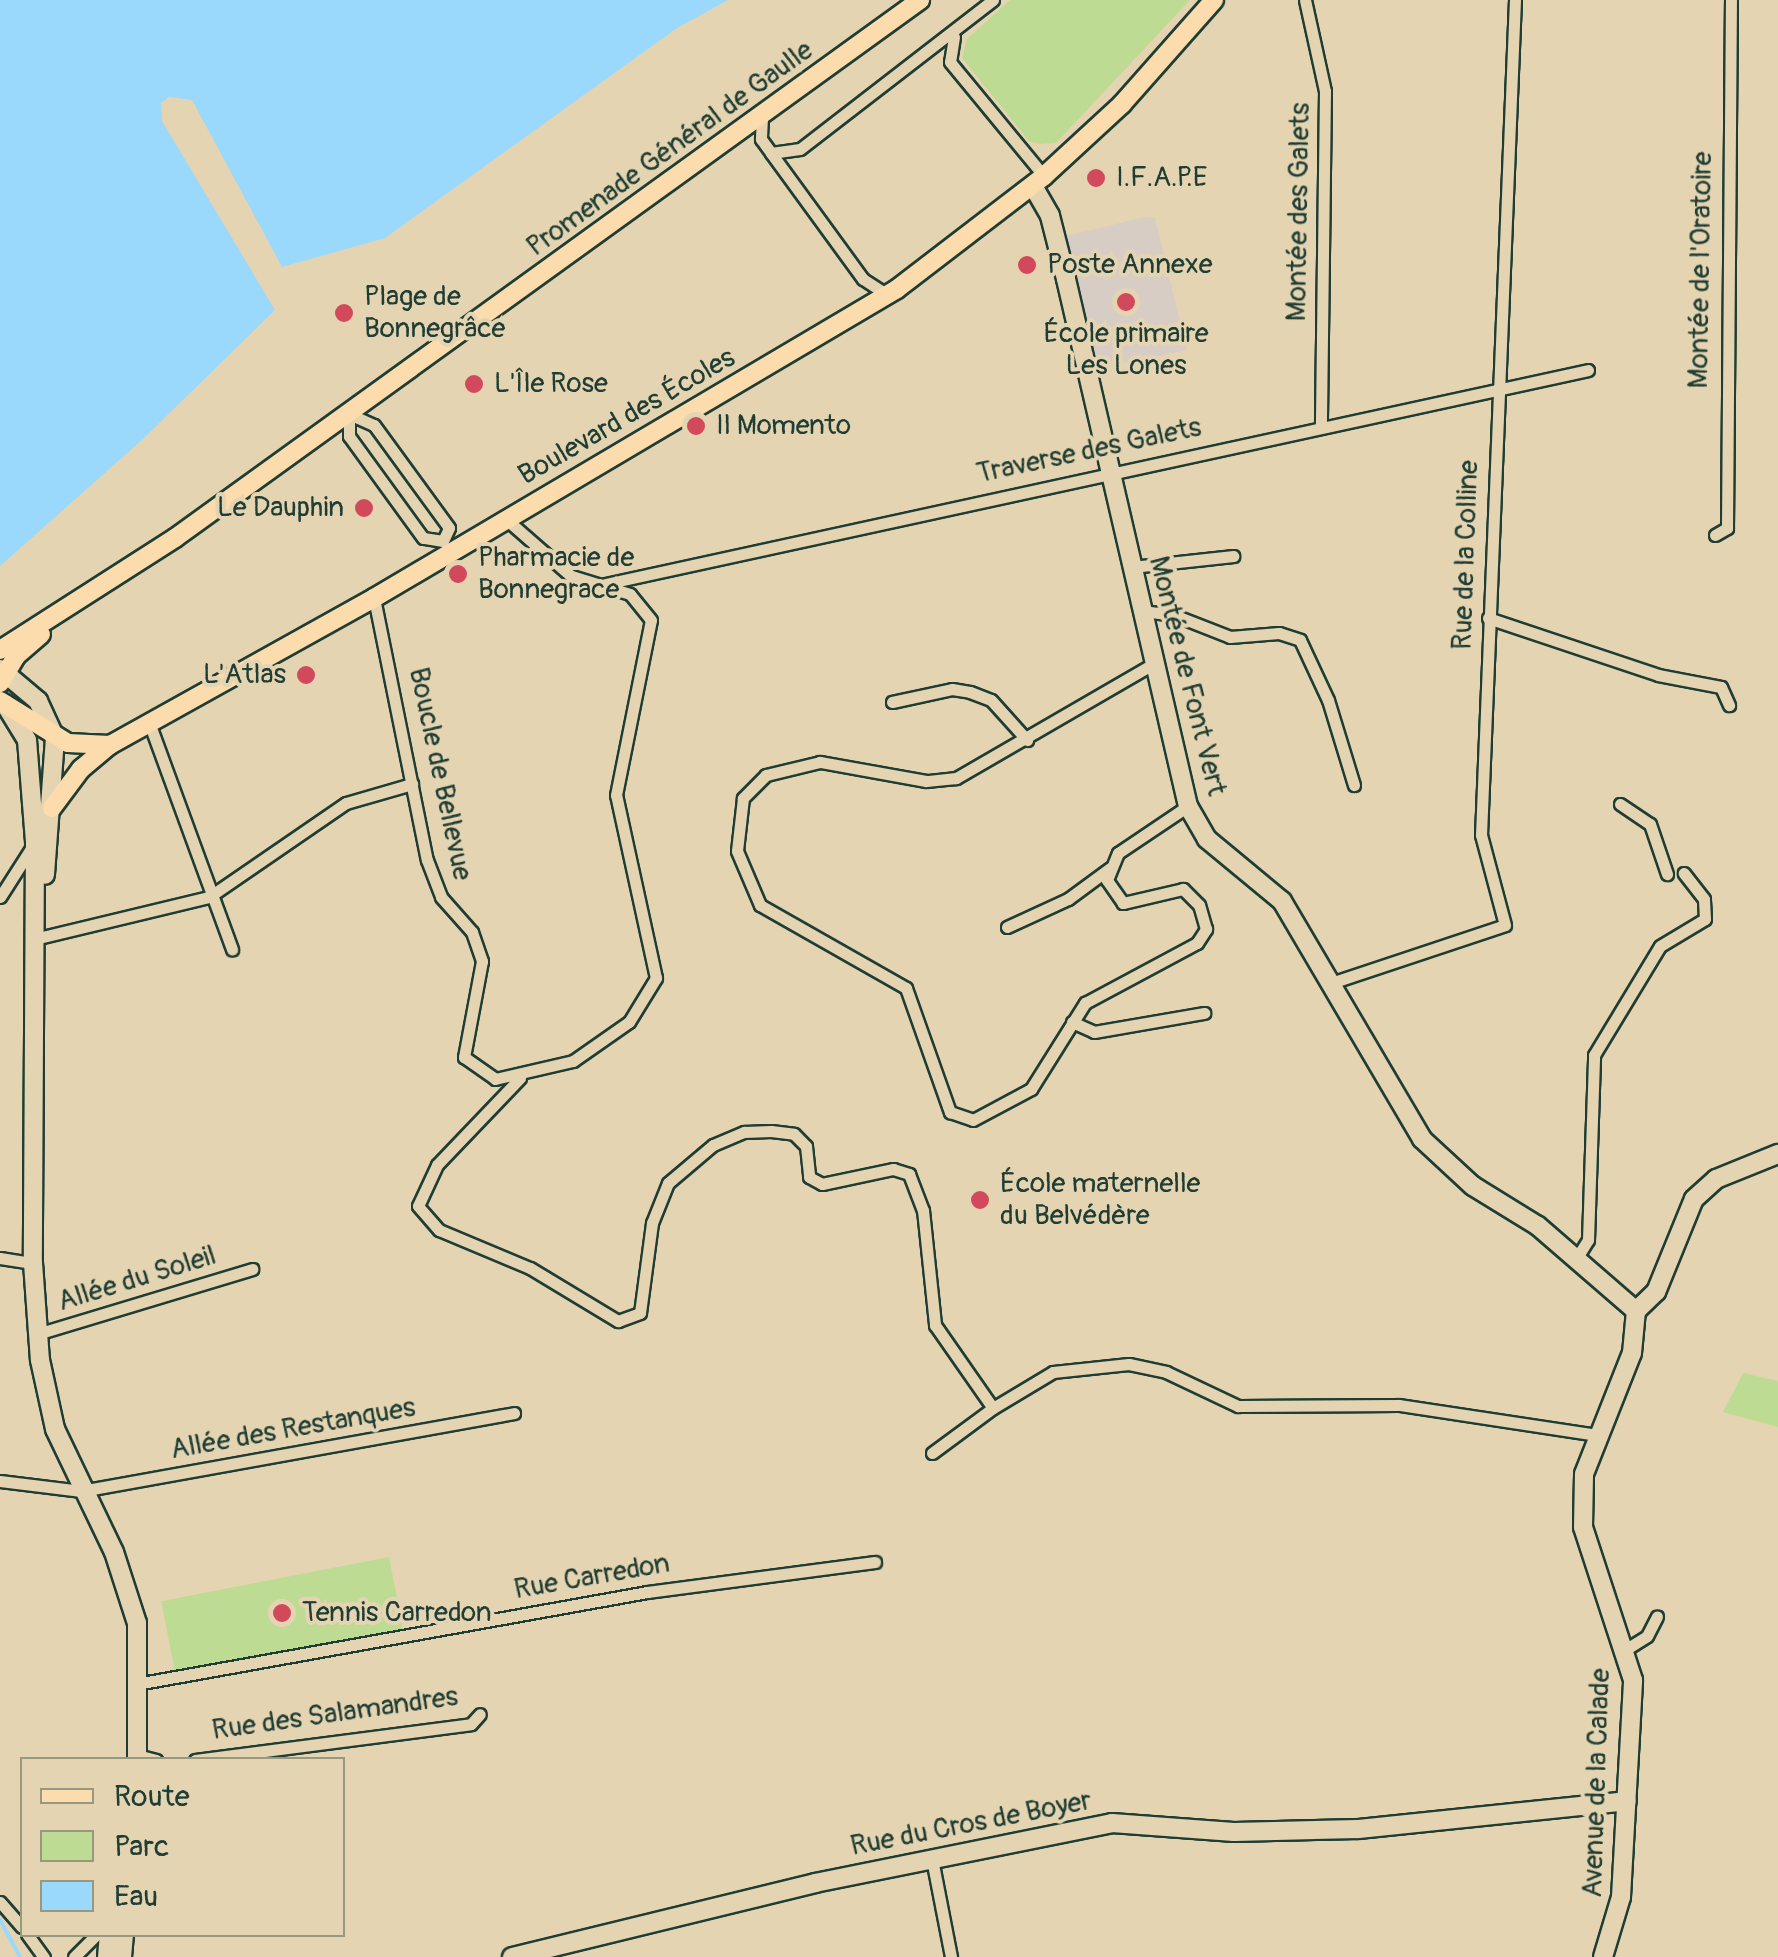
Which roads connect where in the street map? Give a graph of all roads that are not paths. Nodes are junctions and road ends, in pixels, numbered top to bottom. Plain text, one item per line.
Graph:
1 (920, 0) edge
2 (993, 0) edge
3 (1214, 0) edge
4 (1515, 0) edge
5 (1731, 0) edge
6 (1307, 5) edge
7 (957, 33) junction
8 (762, 118) junction
9 (771, 152) junction
10 (1038, 181) junction
11 (888, 294) junction
12 (1588, 370) dead end
13 (1498, 388) junction
14 (349, 414) junction
15 (1321, 427) junction
16 (1109, 473) junction
17 (506, 519) junction
18 (1716, 535) dead end
19 (447, 546) junction
20 (1233, 556) dead end
21 (1132, 567) junction
22 (106, 579) junction
23 (601, 585) junction
24 (374, 598) junction
25 (1142, 611) junction
26 (1488, 618) junction
27 (0, 650) edge
28 (1153, 664) junction
29 (2, 686) edge
30 (892, 702) dead end
31 (1729, 705) dead end
32 (150, 724) junction
33 (56, 738) junction
34 (1027, 740) junction
35 (110, 745) junction
36 (412, 784) junction
37 (1354, 785) dead end
38 (1620, 804) dead end
39 (1188, 806) junction
40 (52, 808) junction
41 (35, 842) junction
42 (1113, 866) junction
43 (1684, 873) dead end
44 (1667, 874) dead end
45 (14, 884) junction
46 (35, 896) junction
47 (209, 897) junction
48 (0, 898) edge
49 (1007, 927) dead end
50 (38, 938) junction
51 (232, 949) dead end
52 (36, 967) junction
53 (1330, 984) junction
54 (1204, 1012) dead end
55 (1072, 1022) junction
56 (520, 1078) junction
57 (1778, 1154) edge
58 (0, 1258) edge
59 (1576, 1259) junction
60 (33, 1263) junction
61 (252, 1269) dead end
62 (1636, 1311) junction
63 (37, 1334) junction
64 (993, 1408) junction
65 (514, 1413) dead end
66 (1598, 1436) junction
67 (932, 1453) dead end
68 (0, 1480) edge
69 (80, 1491) junction
70 (875, 1562) dead end
71 (1658, 1616) dead end
72 (1628, 1648) junction
73 (142, 1683) junction
74 (480, 1714) dead end
75 (143, 1757) edge
76 (218, 1757) edge
77 (1628, 1802) junction
78 (932, 1859) junction
79 (0, 1902) edge
80 (20, 1925) edge
81 (94, 1937) edge
82 (74, 1957) edge
83 (512, 1957) edge
84 (951, 1957) edge
85 (1603, 1957) edge

1 - 8 main road, Promenade Général de Gaulle
2 - 7 street
3 - 10 main road, Boulevard des Écoles
4 - 13 street, Rue de la Colline
5 - 18 street, Montée de l'Oratoire
6 - 15 street, Montée des Galets
7 - 9 street
7 - 10 street, Montée de Font Vert
8 - 9 street
8 - 14 main road, Promenade Général de Gaulle
9 - 11 street
10 - 11 main road, Boulevard des Écoles
10 - 16 street, Montée de Font Vert
11 - 17 main road, Boulevard des Écoles
12 - 13 street, Traverse des Galets
13 - 15 street, Traverse des Galets
13 - 26 street, Rue de la Colline
14 - 19 street
14 - 19 street
14 - 22 main road, Promenade Général de Gaulle
15 - 16 street, Traverse des Galets
16 - 21 street, Montée de Font Vert
16 - 23 street, Traverse des Galets
17 - 19 main road, Boulevard des Écoles
17 - 23 street
19 - 24 main road, Boulevard des Écoles
20 - 21 street
21 - 25 street, Montée de Font Vert
22 - 27 main road, Promenade Général de Gaulle
22 - 29 main road, Promenade Général de Gaulle
23 - 56 street
24 - 32 main road, Boulevard des Écoles
24 - 36 street, Boucle de Bellevue
25 - 28 street, Montée de Font Vert
25 - 37 street
26 - 31 street
26 - 53 street, Rue de la Colline
28 - 34 street
28 - 39 street, Montée de Font Vert
29 - 33 main road
29 - 33 street
29 - 41 street
30 - 34 street
32 - 35 main road, Boulevard des Écoles
32 - 47 street
33 - 35 main road
33 - 40 street
34 - 55 street
35 - 40 main road, Boulevard des Écoles
36 - 47 street
36 - 56 street, Boucle de Bellevue
38 - 44 street
39 - 42 street
39 - 53 street, Montée de Font Vert
40 - 50 street
41 - 45 street
41 - 46 street
42 - 49 street
42 - 55 street
43 - 59 street
45 - 46 street
45 - 48 street
46 - 52 street
47 - 50 street
47 - 51 street
50 - 52 street
52 - 60 street
53 - 59 street, Montée de Font Vert
54 - 55 street
56 - 64 street
57 - 62 street, Avenue de la Calade
58 - 60 street
59 - 62 street, Montée de Font Vert
60 - 63 street
61 - 63 street, Allée du Soleil
62 - 66 street, Avenue de la Calade
63 - 69 street
64 - 66 street
64 - 67 street
65 - 69 street, Allée des Restanques
66 - 72 street, Avenue de la Calade
68 - 69 street, Allée des Restanques
69 - 73 street
70 - 73 street, Rue Carredon
71 - 72 street
72 - 77 street, Avenue de la Calade
73 - 75 street
74 - 76 street, Rue des Salamandres
77 - 78 street, Rue du Cros de Boyer
77 - 85 street, Avenue de la Calade
78 - 83 street, Rue du Cros de Boyer
78 - 84 street
79 - 80 street
81 - 82 street

